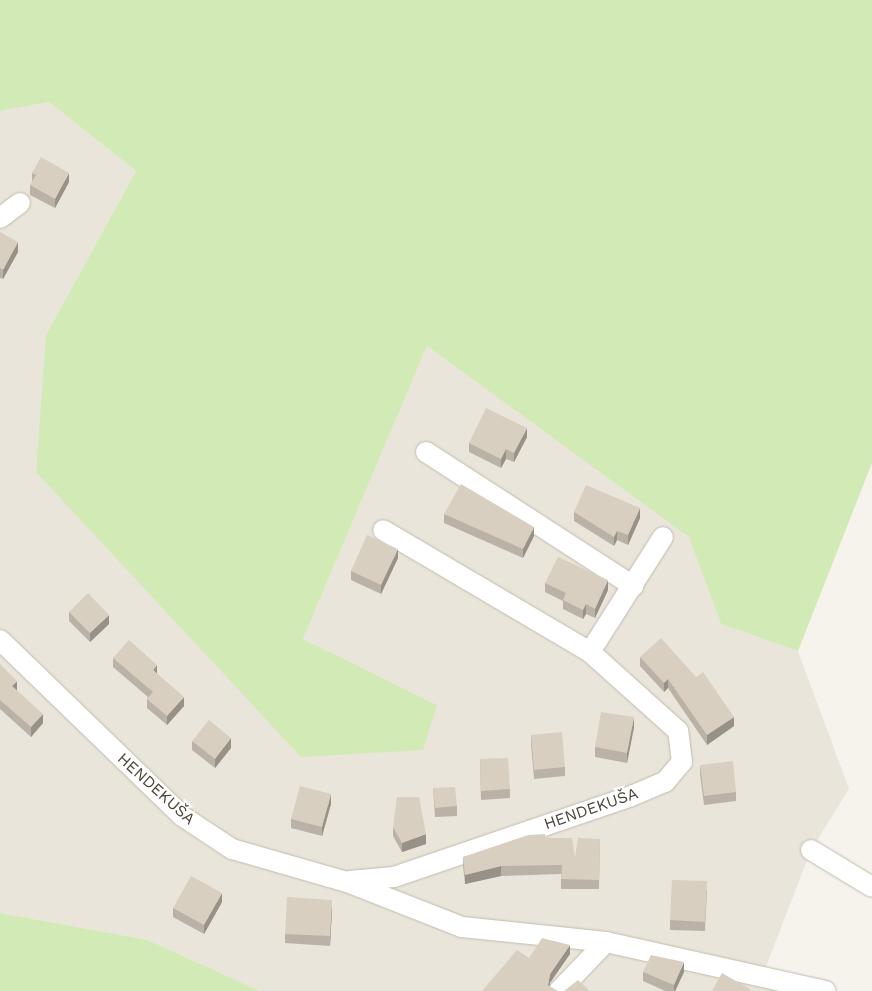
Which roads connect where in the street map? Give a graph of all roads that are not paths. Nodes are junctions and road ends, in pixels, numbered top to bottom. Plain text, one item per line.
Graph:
1 (20, 203) dead end
2 (0, 218) edge
3 (426, 452) dead end
4 (383, 530) dead end
5 (663, 536) dead end
6 (633, 586) junction
7 (0, 640) edge
8 (590, 652) junction
9 (810, 850) dead end
10 (347, 882) junction
11 (872, 887) edge
12 (606, 942) junction
13 (559, 991) edge
14 (826, 991) edge

1 - 2 street
3 - 6 street
4 - 8 street, HENDEKUŠA
5 - 6 street
6 - 8 street
7 - 10 street, HENDEKUŠA
8 - 10 street, HENDEKUŠA
9 - 11 street
10 - 12 street, HENDEKUŠA
12 - 13 street
12 - 14 street, HENDEKUŠA

